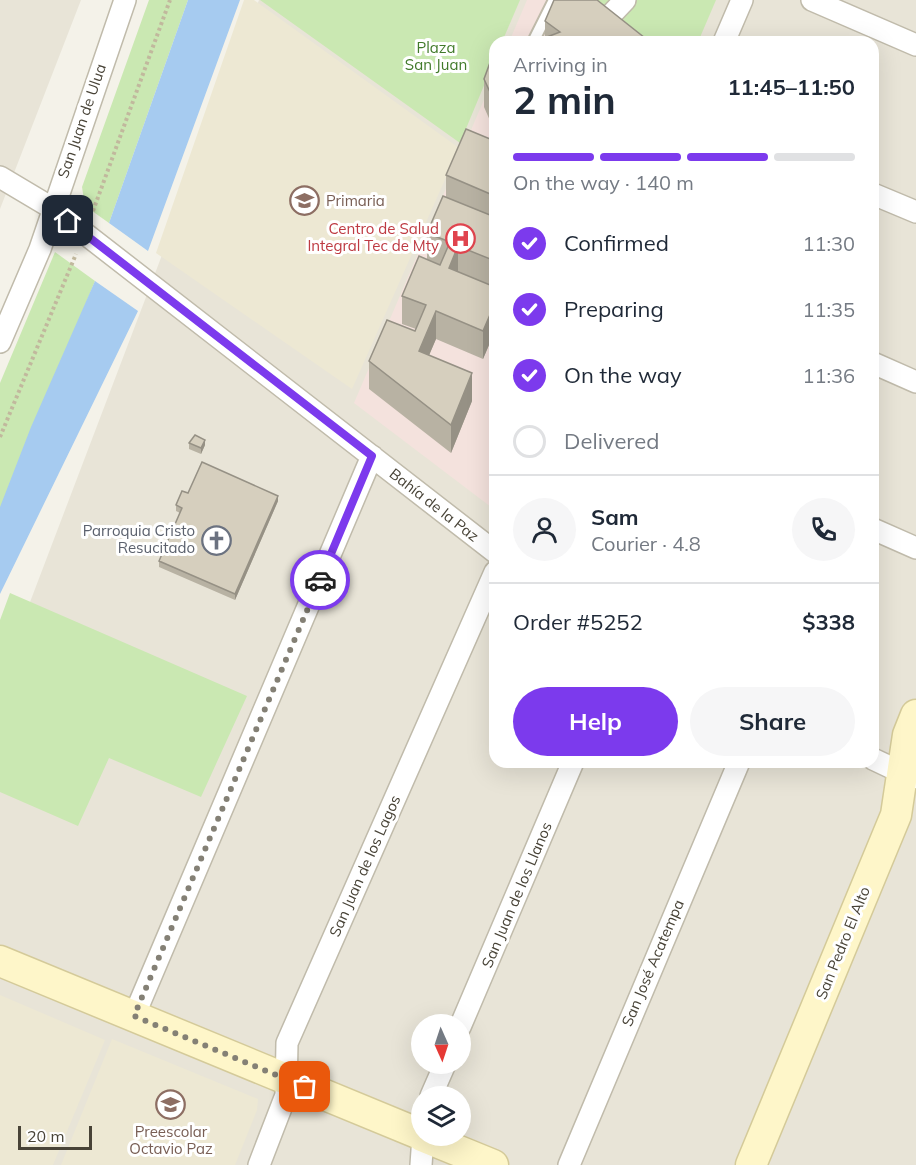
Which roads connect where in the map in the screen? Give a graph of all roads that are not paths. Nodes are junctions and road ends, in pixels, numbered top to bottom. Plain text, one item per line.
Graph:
1 (125, 0) edge
2 (554, 0) edge
3 (625, 0) edge
4 (742, 0) edge
5 (812, 0) edge
6 (607, 18) edge
7 (536, 36) edge
8 (727, 36) edge
9 (916, 45) edge
10 (0, 177) edge
11 (879, 197) edge
12 (52, 208) junction
13 (916, 212) edge
14 (0, 342) edge
15 (879, 366) edge
16 (916, 382) edge
17 (372, 456) junction
18 (879, 532) edge
19 (489, 547) edge
20 (916, 548) edge
21 (489, 586) edge
22 (916, 715) edge
23 (879, 762) edge
24 (570, 768) edge
25 (736, 768) edge
26 (909, 775) edge
27 (0, 961) edge
28 (466, 1014) edge
29 (134, 1016) junction
30 (286, 1079) junction
31 (411, 1131) edge
32 (422, 1146) edge
33 (446, 1146) edge
34 (259, 1165) edge
35 (421, 1165) edge
36 (493, 1165) edge
37 (569, 1165) edge
38 (751, 1165) edge

1 - 12 street, San Juan de Ulua
2 - 7 lane
3 - 6 street
4 - 8 street
5 - 9 street
10 - 12 street, Bahía de la Paz
11 - 13 street
12 - 14 street, San Juan de Ulua
12 - 17 street, Bahía de la Paz
15 - 16 street
17 - 19 street, Bahía de la Paz
17 - 29 street
18 - 20 street
21 - 30 street, San Juan de los Lagos
22 - 26 street, San Pedro El Alto
23 - 26 street
24 - 28 street, San Juan de los Llanos
25 - 37 street, San José Acatempa
26 - 38 street, San Pedro El Alto
27 - 29 street
29 - 30 street
30 - 31 street
30 - 34 street, San Juan de los Lagos
32 - 35 street
33 - 36 street

